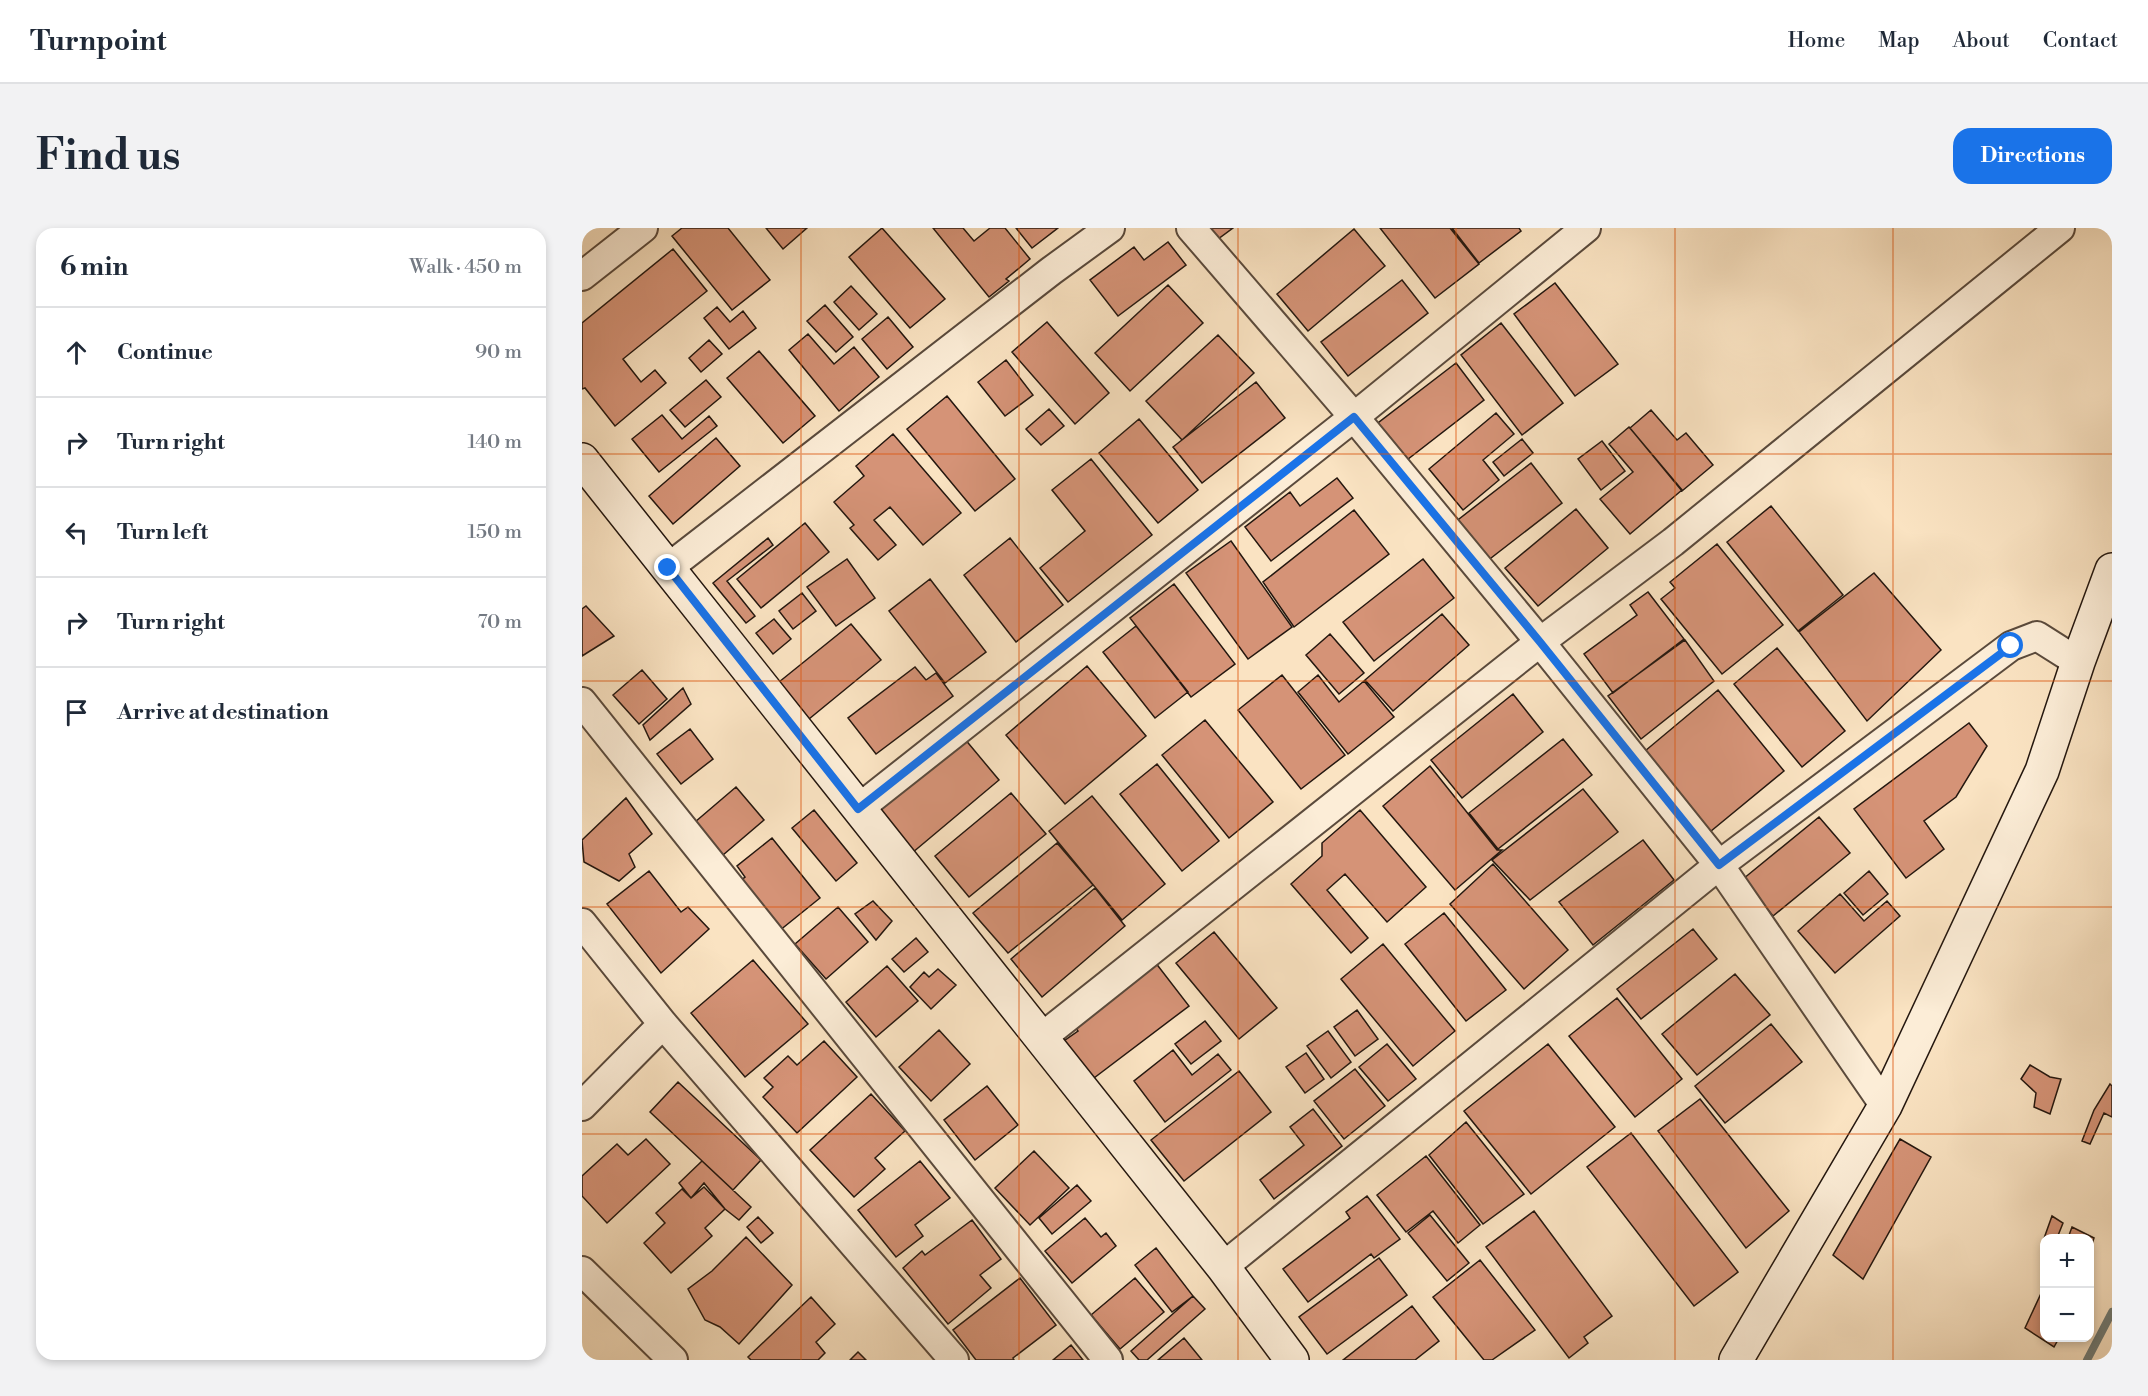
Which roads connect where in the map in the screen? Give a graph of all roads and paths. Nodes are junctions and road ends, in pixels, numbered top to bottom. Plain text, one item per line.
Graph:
1 (643, 228) edge
2 (1110, 228) edge
3 (1191, 228) edge
4 (1586, 228) edge
5 (2056, 229) edge
6 (582, 276) edge
7 (1354, 417) junction
8 (582, 460) edge
9 (668, 568) junction
10 (2112, 570) edge
11 (1540, 642) junction
12 (2078, 662) junction
13 (582, 702) edge
14 (858, 809) junction
15 (1719, 865) junction
16 (582, 923) edge
17 (663, 1024) junction
18 (1041, 1038) junction
19 (582, 1106) edge
20 (1885, 1106) junction
21 (1222, 1268) junction
22 (582, 1271) edge
23 (673, 1360) edge
24 (954, 1360) edge
25 (1108, 1360) edge
26 (1292, 1360) edge
27 (1736, 1360) edge

1 - 6 street
2 - 9 street
3 - 7 street
4 - 7 street
5 - 11 street
7 - 11 street
7 - 14 street
8 - 9 street
9 - 14 street
10 - 12 street
11 - 15 street
11 - 18 street
12 - 15 street
12 - 20 street
13 - 25 street
14 - 18 street
15 - 20 street
15 - 21 street
16 - 17 street
17 - 19 street
17 - 24 street
18 - 21 street
20 - 27 street
21 - 26 street
22 - 23 street

